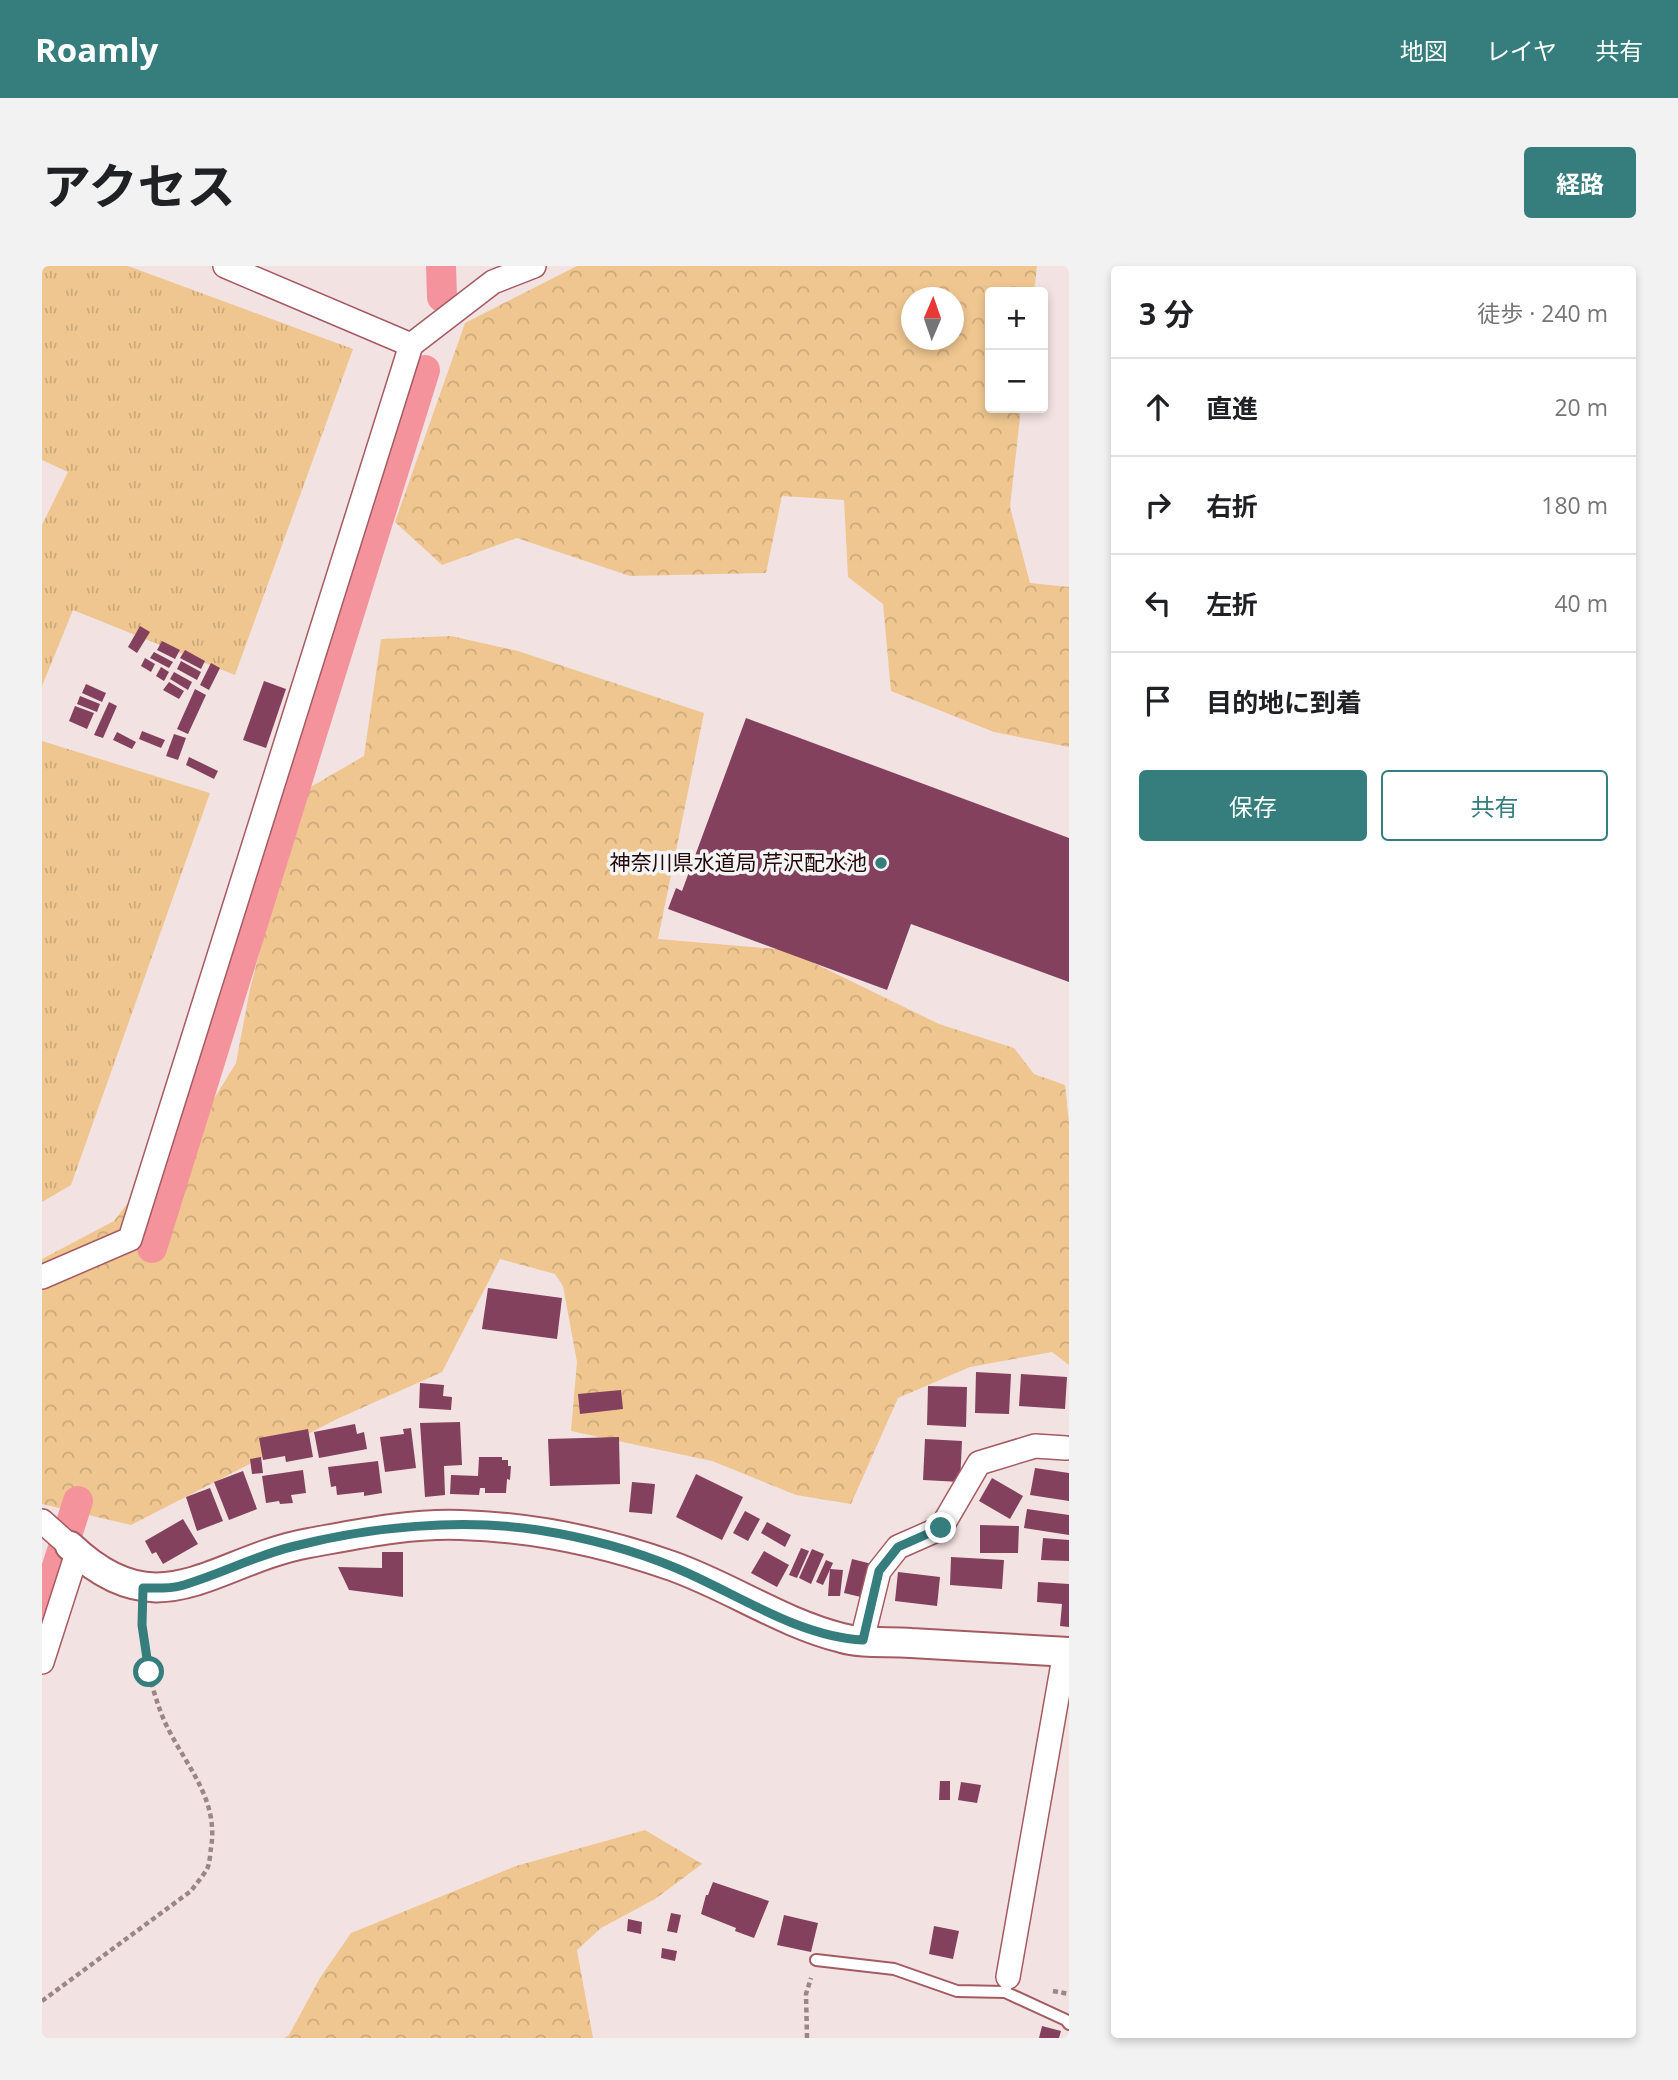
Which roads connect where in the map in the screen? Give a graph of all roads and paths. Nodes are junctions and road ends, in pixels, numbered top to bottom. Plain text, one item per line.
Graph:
1 (225, 266) edge
2 (534, 266) edge
3 (411, 345) junction
4 (42, 1277) edge
5 (1066, 1448) dead end
6 (62, 1538) edge
7 (143, 1588) junction
8 (863, 1640) junction
9 (1067, 1652) edge
10 (42, 1662) edge
11 (816, 1960) joint
12 (1006, 1985) junction
13 (42, 2001) edge
14 (1069, 2024) edge
15 (807, 2038) edge

1 - 3 street
2 - 3 street
3 - 4 street
5 - 8 street
6 - 7 street
6 - 10 street
7 - 8 street
7 - 13 path
8 - 9 street
9 - 12 street
11 - 12 lane
11 - 15 path
12 - 14 lane

